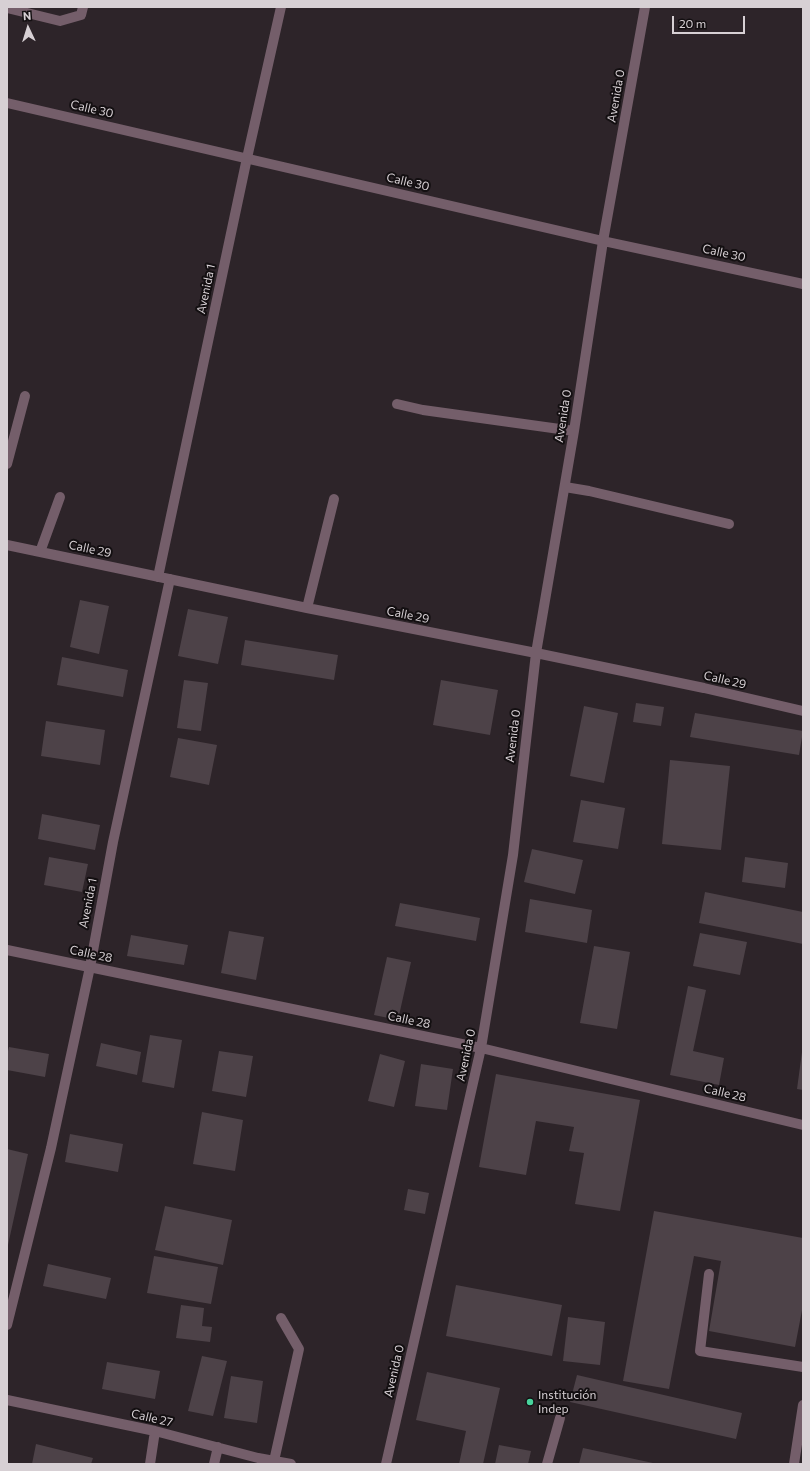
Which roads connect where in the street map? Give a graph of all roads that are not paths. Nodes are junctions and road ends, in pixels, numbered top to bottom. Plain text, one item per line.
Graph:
1 (82, 7) edge
2 (281, 7) edge
3 (644, 7) edge
4 (7, 8) edge
5 (7, 103) edge
6 (247, 158) junction
7 (603, 241) junction
8 (803, 284) edge
9 (25, 396) dead end
10 (397, 404) dead end
11 (574, 431) junction
12 (7, 464) edge
13 (565, 487) junction
14 (60, 497) dead end
15 (334, 499) dead end
16 (729, 524) dead end
17 (7, 545) edge
18 (40, 552) junction
19 (158, 577) junction
20 (170, 579) junction
21 (307, 608) junction
22 (536, 653) junction
23 (803, 710) edge
24 (7, 950) edge
25 (90, 967) junction
26 (481, 1048) junction
27 (803, 1125) edge
28 (709, 1274) dead end
29 (281, 1318) dead end
30 (7, 1324) edge
31 (803, 1367) edge
32 (7, 1400) edge
33 (803, 1405) edge
34 (560, 1418) dead end
35 (155, 1431) junction
36 (218, 1447) junction
37 (257, 1461) edge
38 (274, 1461) junction
39 (150, 1464) edge
40 (214, 1464) edge
41 (291, 1464) edge
42 (386, 1464) edge
43 (547, 1464) edge
44 (794, 1464) edge

1 - 4 street
2 - 6 street, Avenida 1
3 - 7 street, Avenida 0
5 - 6 street, Calle 30
6 - 7 street, Calle 30
6 - 19 street, Avenida 1
7 - 8 street, Calle 30
7 - 11 street, Avenida 0
9 - 12 street
10 - 11 street
11 - 13 street, Avenida 0
13 - 16 street
13 - 22 street, Avenida 0
14 - 18 street
15 - 21 street
17 - 18 street, Calle 29
18 - 19 street, Calle 29
19 - 20 street, Calle 29
20 - 21 street, Calle 29
20 - 25 street, Avenida 1
21 - 22 street, Calle 29
22 - 23 street, Calle 29
22 - 26 street, Avenida 0
24 - 25 street, Calle 28
25 - 26 street, Calle 28
25 - 30 street, Avenida 1
26 - 27 street, Calle 28
26 - 42 street, Avenida 0
28 - 31 street
29 - 38 street
32 - 35 street, Calle 27
33 - 44 street
34 - 43 street
35 - 36 street, Calle 27
35 - 39 street
36 - 37 street, Calle 27
36 - 40 street
37 - 38 street, Calle 27
38 - 41 street, Calle 27

